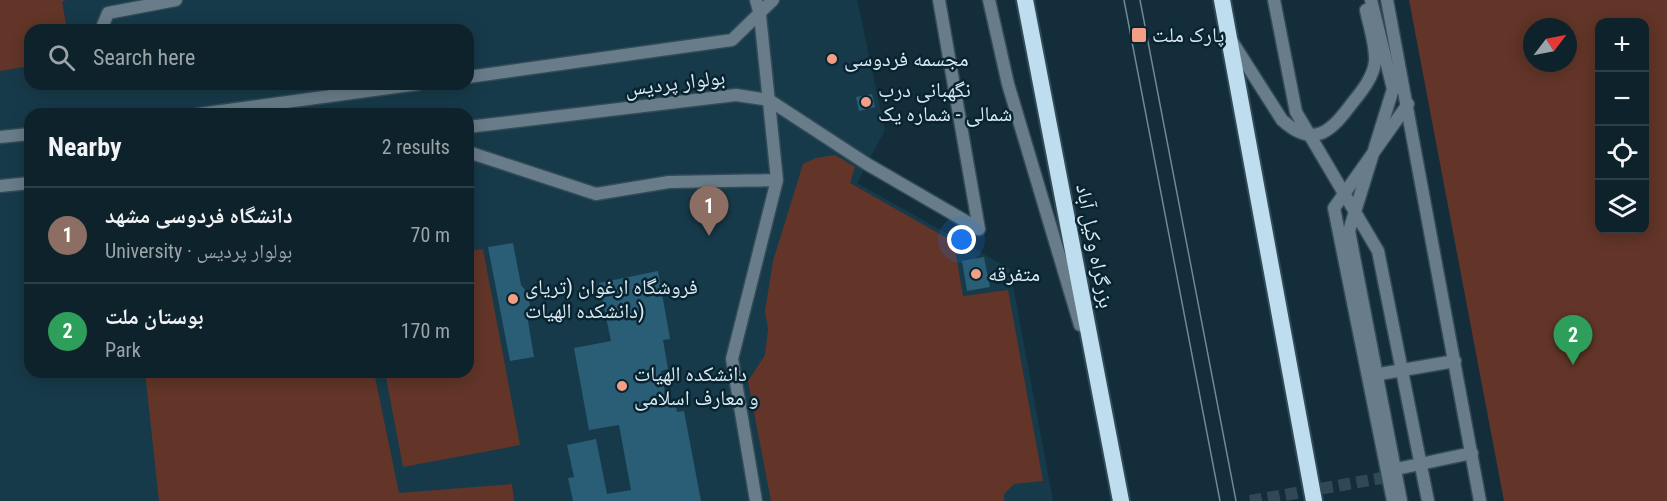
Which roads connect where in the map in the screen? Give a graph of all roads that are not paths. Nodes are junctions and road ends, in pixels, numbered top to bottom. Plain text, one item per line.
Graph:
1 (176, 0) edge
2 (756, 0) edge
3 (773, 0) edge
4 (939, 0) edge
5 (989, 0) edge
6 (1025, 0) edge
7 (1222, 0) edge
8 (1274, 0) edge
9 (1364, 0) edge
10 (1371, 0) edge
11 (1387, 0) edge
12 (760, 15) junction
13 (103, 24) edge
14 (1229, 36) junction
15 (474, 76) edge
16 (374, 90) edge
17 (769, 100) junction
18 (1408, 104) junction
19 (243, 108) edge
20 (474, 126) edge
21 (24, 135) edge
22 (0, 137) edge
23 (474, 154) edge
24 (777, 180) junction
25 (24, 184) edge
26 (0, 186) edge
27 (1455, 361) junction
28 (1368, 376) junction
29 (1099, 386) junction
30 (1472, 453) junction
31 (1387, 471) junction
32 (756, 501) edge
33 (1120, 501) edge
34 (1314, 501) edge
35 (1393, 501) edge
36 (1401, 501) edge
37 (1428, 501) edge
38 (1480, 501) edge

1 - 13 street
2 - 12 street
3 - 12 street, بولوار پردیس
4 - 17 street, بولوار پردیس
5 - 29 street
6 - 29 highway, بزرگراه وکیل آباد
7 - 14 highway
8 - 37 street
9 - 14 street
10 - 36 street
11 - 18 street
12 - 15 street, بولوار پردیس
12 - 17 street
14 - 34 highway
16 - 19 street
17 - 20 street, بولوار پردیس
17 - 24 street
18 - 27 street
18 - 28 street
21 - 22 street
23 - 24 street
24 - 32 street
25 - 26 street
27 - 28 street
27 - 30 street
28 - 31 street
29 - 33 highway, بزرگراه وکیل آباد
30 - 31 street
30 - 38 street
31 - 35 street

